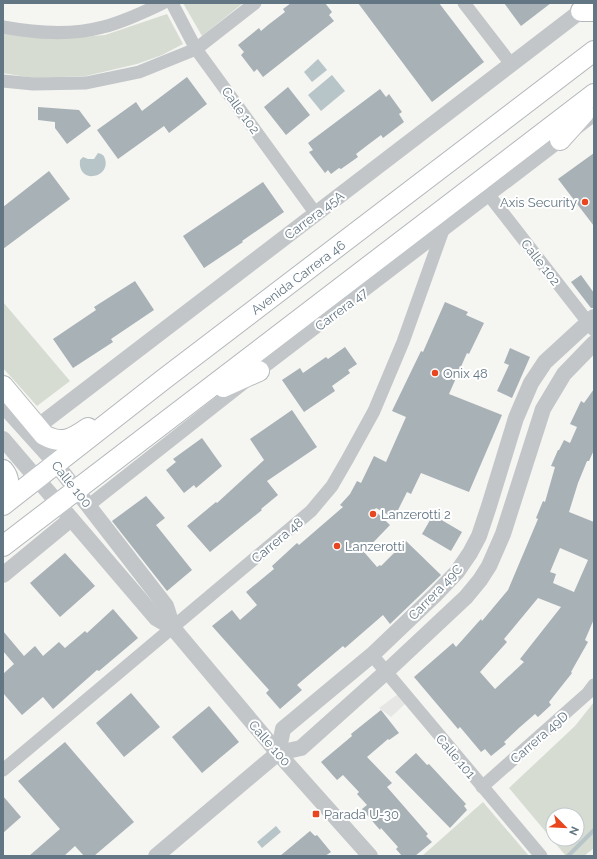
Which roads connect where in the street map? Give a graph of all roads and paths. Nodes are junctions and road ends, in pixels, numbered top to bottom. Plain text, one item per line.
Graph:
1 (163, 3) edge
2 (172, 3) edge
3 (255, 3) edge
4 (464, 3) edge
5 (589, 8) edge
6 (3, 27) edge
7 (196, 48) junction
8 (594, 51) edge
9 (512, 64) junction
10 (3, 81) edge
11 (594, 94) edge
12 (594, 102) edge
13 (594, 114) edge
14 (560, 140) junction
15 (488, 194) junction
16 (316, 214) junction
17 (443, 230) junction
18 (592, 323) edge
19 (594, 343) edge
20 (259, 371) junction
21 (164, 379) junction
22 (3, 386) edge
23 (192, 401) junction
24 (3, 404) edge
25 (37, 427) junction
26 (3, 439) edge
27 (56, 464) junction
28 (3, 470) edge
29 (37, 478) junction
30 (77, 490) junction
31 (3, 494) edge
32 (58, 503) junction
33 (3, 505) edge
34 (89, 505) junction
35 (71, 519) junction
36 (3, 546) edge
37 (3, 575) edge
38 (173, 628) junction
39 (372, 655) junction
40 (386, 672) junction
41 (594, 685) edge
42 (278, 753) junction
43 (3, 770) edge
44 (482, 787) junction
45 (156, 856) edge
46 (370, 856) edge
47 (541, 856) edge

1 - 6 street
2 - 7 street, Calle 102
3 - 7 street
4 - 9 street
5 - 9 street, Carrera 45A
7 - 10 street
7 - 16 street, Calle 102
8 - 21 main road, Avenida Carrera 46
9 - 16 street, Carrera 45A
11 - 23 main road
12 - 14 main road
13 - 14 street, Carrera 47
14 - 15 street, Carrera 47
15 - 17 street, Carrera 47
15 - 18 street, Calle 102
16 - 25 street, Carrera 45A
17 - 20 street, Carrera 47
17 - 38 street, Carrera 48
18 - 39 street, Carrera 49C
19 - 40 street, Carrera 49C
20 - 23 main road
20 - 34 street, Carrera 47
21 - 25 main road
21 - 27 main road, Avenida Carrera 46
22 - 25 main road
23 - 30 main road
24 - 27 street, Calle 100
26 - 29 street, Calle 100
27 - 29 main road, Avenida Carrera 46
27 - 30 street, Calle 100
28 - 31 main road
29 - 32 street, Calle 100
29 - 33 main road, Avenida Carrera 46
30 - 32 main road
30 - 34 street, Calle 100
32 - 35 street, Calle 100
32 - 36 main road
34 - 38 street, Calle 100
35 - 37 street
35 - 38 street, Calle 100
38 - 42 street, Calle 100
38 - 43 street, Carrera 48
39 - 40 street, Calle 101
39 - 42 street, Carrera 49C
40 - 42 street, Carrera 49C
40 - 44 street, Calle 101
41 - 44 street, Carrera 49D
42 - 45 street, Carrera 49C
42 - 46 street, Calle 100
44 - 47 street, Calle 101

